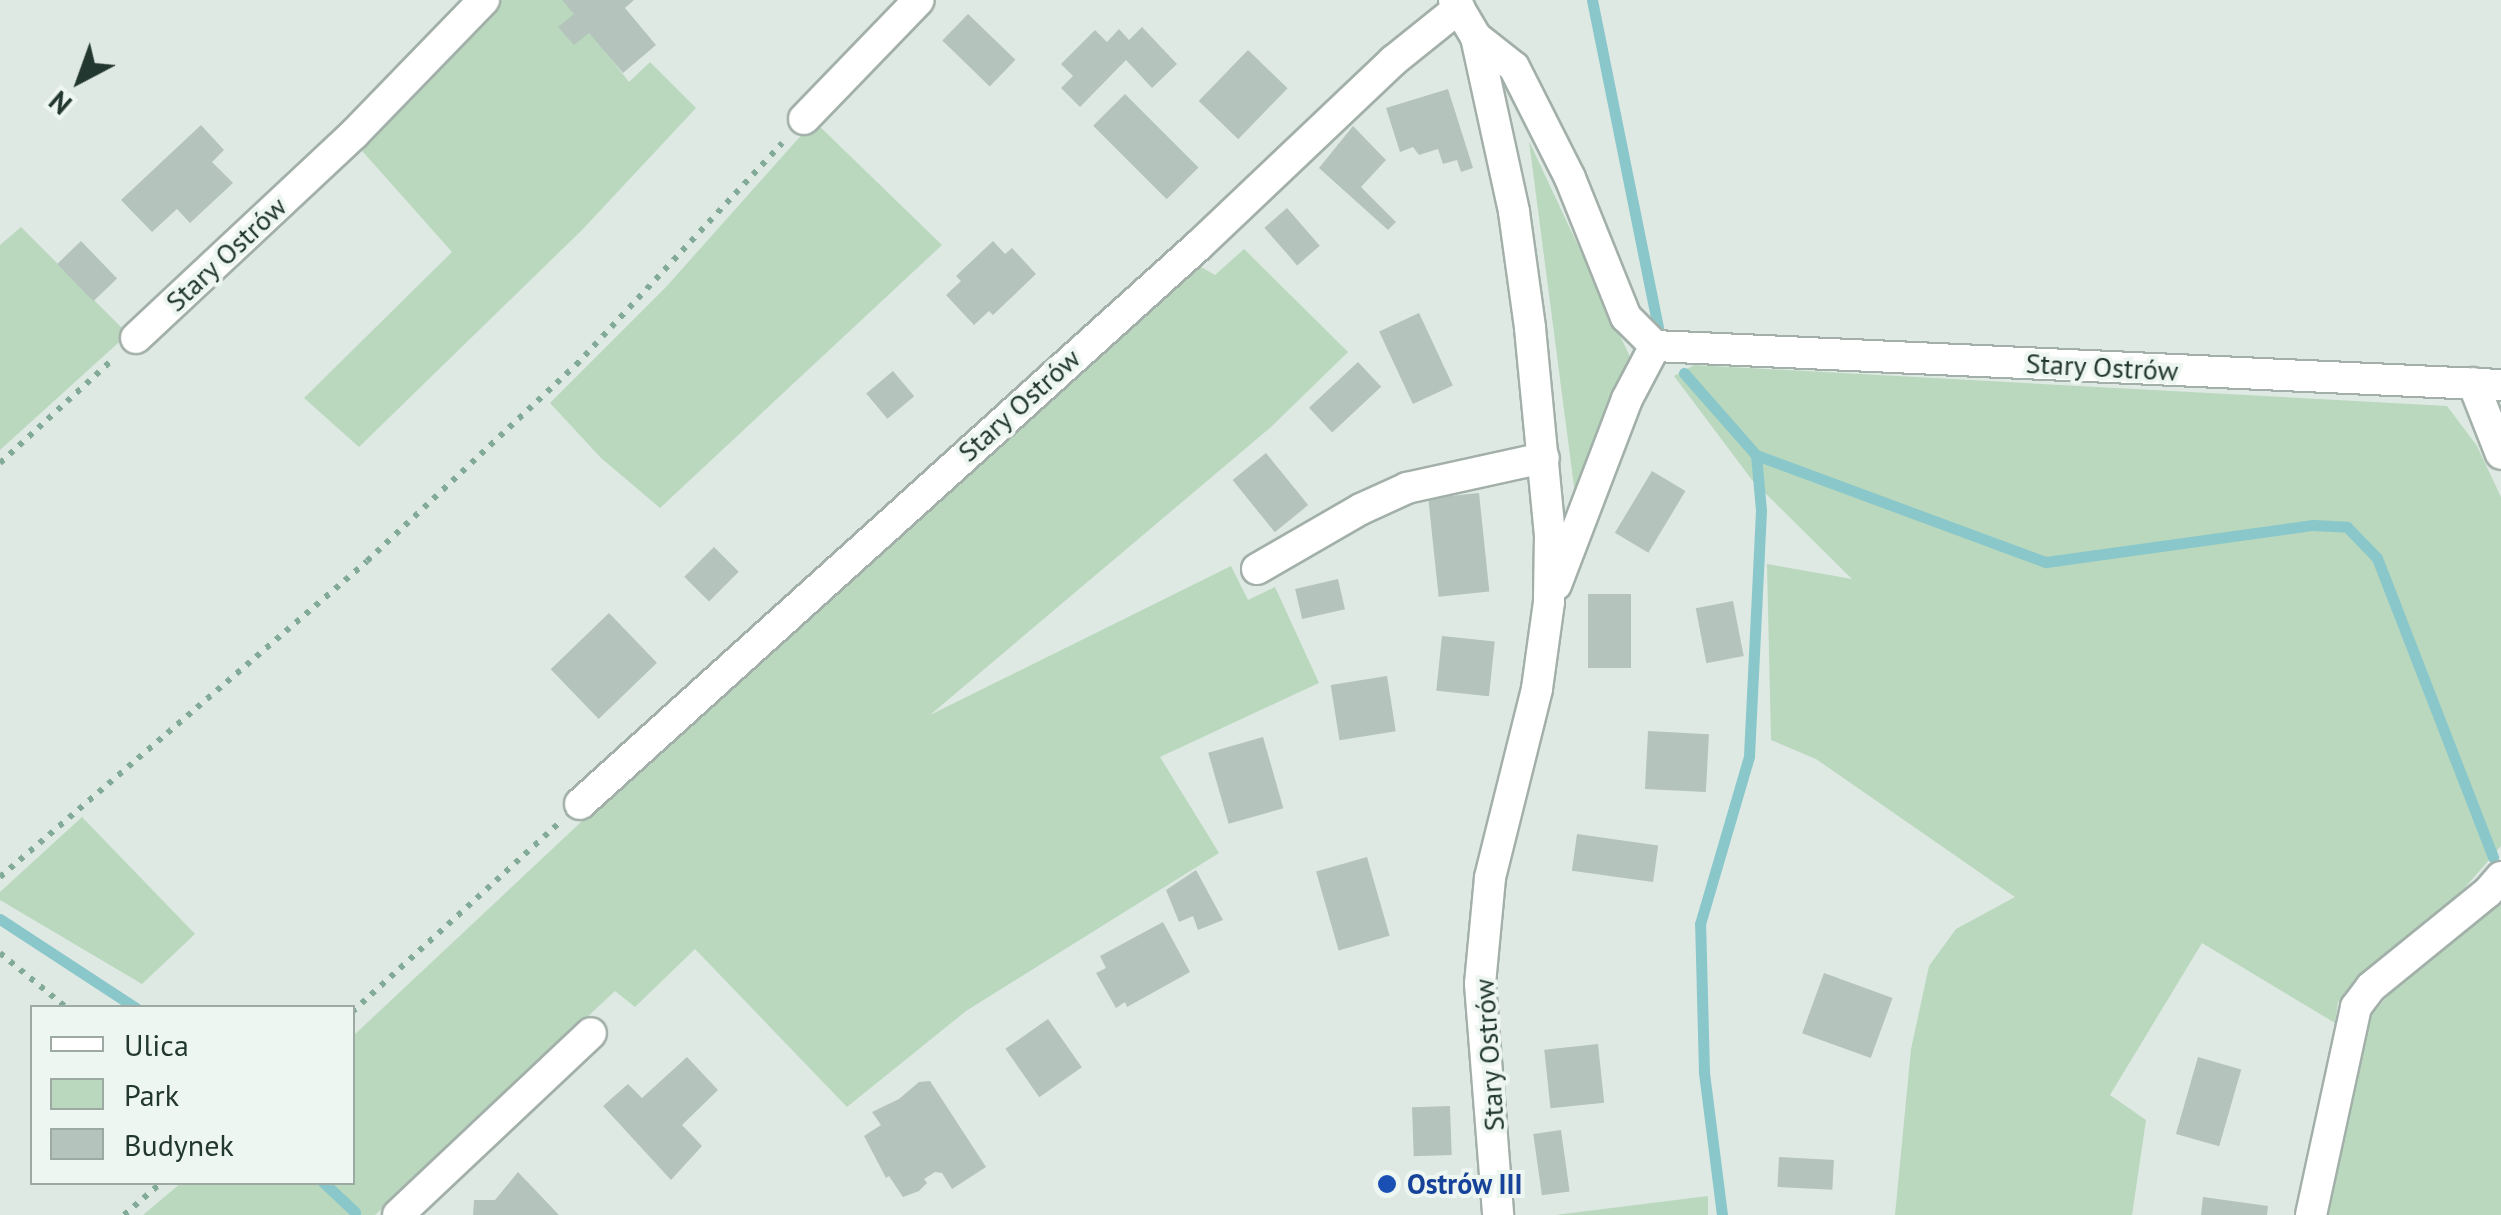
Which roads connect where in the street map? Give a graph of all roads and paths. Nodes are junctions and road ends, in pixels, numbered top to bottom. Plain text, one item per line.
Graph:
1 (484, 0) edge
2 (919, 0) edge
3 (1456, 4) edge
4 (1476, 37) junction
5 (804, 119) joint
6 (136, 338) joint
7 (1655, 346) junction
8 (2487, 384) edge
9 (2501, 454) edge
10 (1544, 458) junction
11 (0, 463) edge
12 (1257, 570) dead end
13 (1549, 602) junction
14 (580, 804) joint
15 (0, 877) edge
16 (2501, 877) edge
17 (0, 953) edge
18 (63, 1005) edge
19 (355, 1009) edge
20 (591, 1033) dead end
21 (159, 1185) edge
22 (124, 1215) edge
23 (398, 1215) edge
24 (1498, 1215) edge
25 (2311, 1215) edge

1 - 6 street, Stary Ostrów
2 - 5 street
3 - 4 street, Stary Ostrów
3 - 14 street, Stary Ostrów
4 - 7 street, Stary Ostrów
4 - 10 street, Stary Ostrów
5 - 15 path
6 - 11 path
7 - 8 street, Stary Ostrów
7 - 13 street, Stary Ostrów
8 - 9 street, Stary Ostrów
10 - 12 street
10 - 13 street, Stary Ostrów
13 - 24 street, Stary Ostrów
14 - 19 path
16 - 25 street
17 - 18 path
20 - 23 street
21 - 22 path

